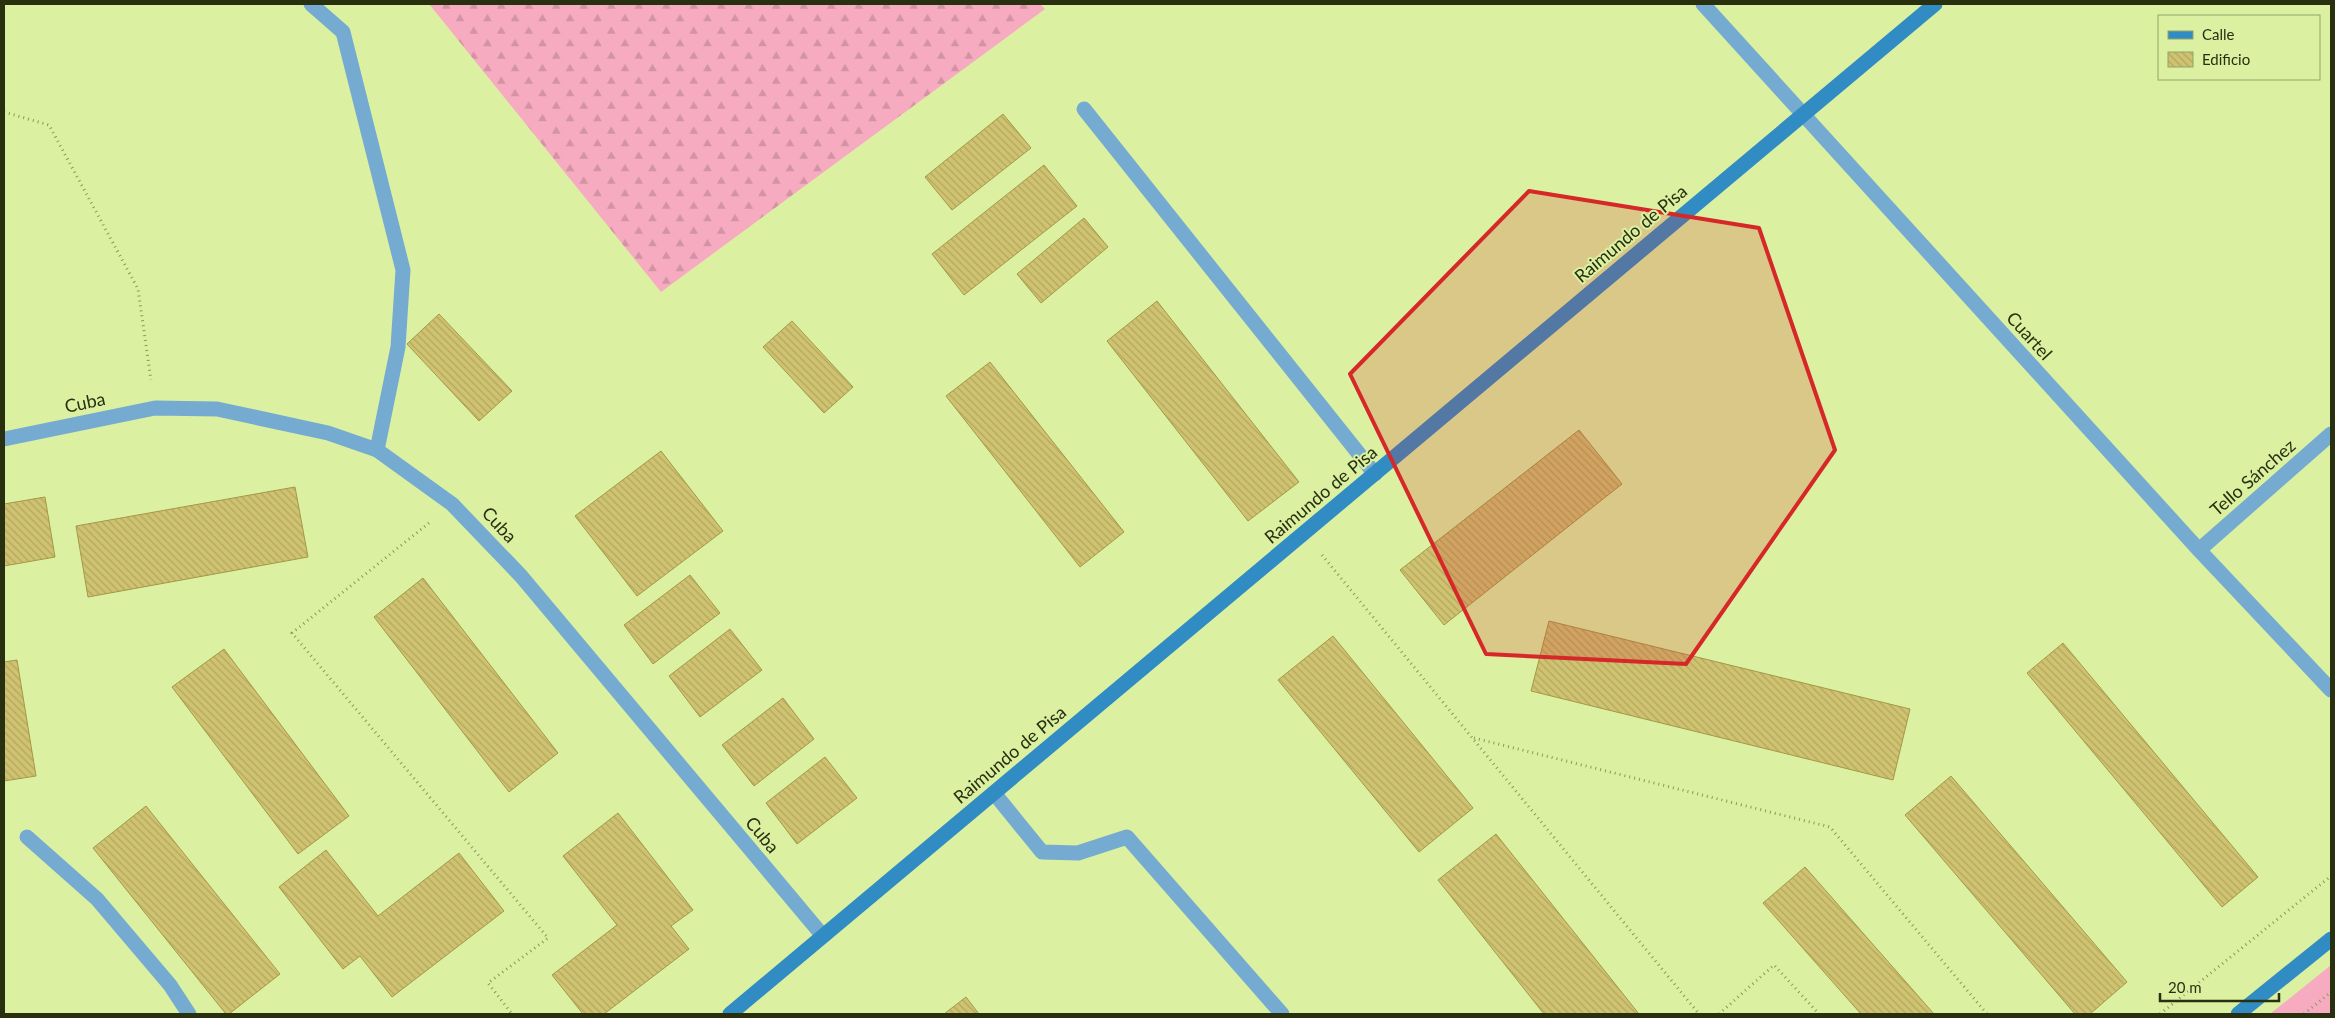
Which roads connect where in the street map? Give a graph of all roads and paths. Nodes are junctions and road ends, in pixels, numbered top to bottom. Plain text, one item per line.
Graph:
1 (311, 4) edge
2 (1703, 4) edge
3 (1935, 4) edge
4 (1084, 109) dead end
5 (4, 112) edge
6 (1803, 114) junction
7 (156, 408) junction
8 (2331, 434) edge
9 (4, 439) edge
10 (377, 450) junction
11 (1375, 474) junction
12 (452, 504) junction
13 (1304, 533) junction
14 (2198, 550) junction
15 (2331, 690) edge
16 (1472, 738) junction
17 (994, 793) junction
18 (27, 837) dead end
19 (2331, 876) edge
20 (823, 936) junction
21 (2331, 939) edge
22 (2331, 992) edge
23 (189, 1014) edge
24 (512, 1014) edge
25 (730, 1014) edge
26 (1282, 1014) edge
27 (1699, 1014) edge
28 (1719, 1014) edge
29 (1819, 1014) edge
30 (1987, 1014) edge
31 (2160, 1014) edge
32 (2238, 1014) edge
33 (2304, 1014) edge

1 - 10 street
2 - 6 street, Cuartel
3 - 6 street, Raimundo de Pisa
4 - 11 street
5 - 7 path
6 - 11 street, Raimundo de Pisa
6 - 14 street, Cuartel
7 - 9 street, Cuba
7 - 10 street, Cuba
8 - 14 street, Tello Sánchez
10 - 12 street, Cuba
11 - 13 street, Raimundo de Pisa
12 - 20 street, Cuba
12 - 24 path
13 - 16 path
13 - 17 street, Raimundo de Pisa
14 - 15 street, Cuartel
16 - 27 path
16 - 30 path
17 - 20 street, Raimundo de Pisa
17 - 26 street
18 - 23 street
19 - 31 path
20 - 25 street, Raimundo de Pisa
21 - 32 street
22 - 33 path
28 - 29 path

